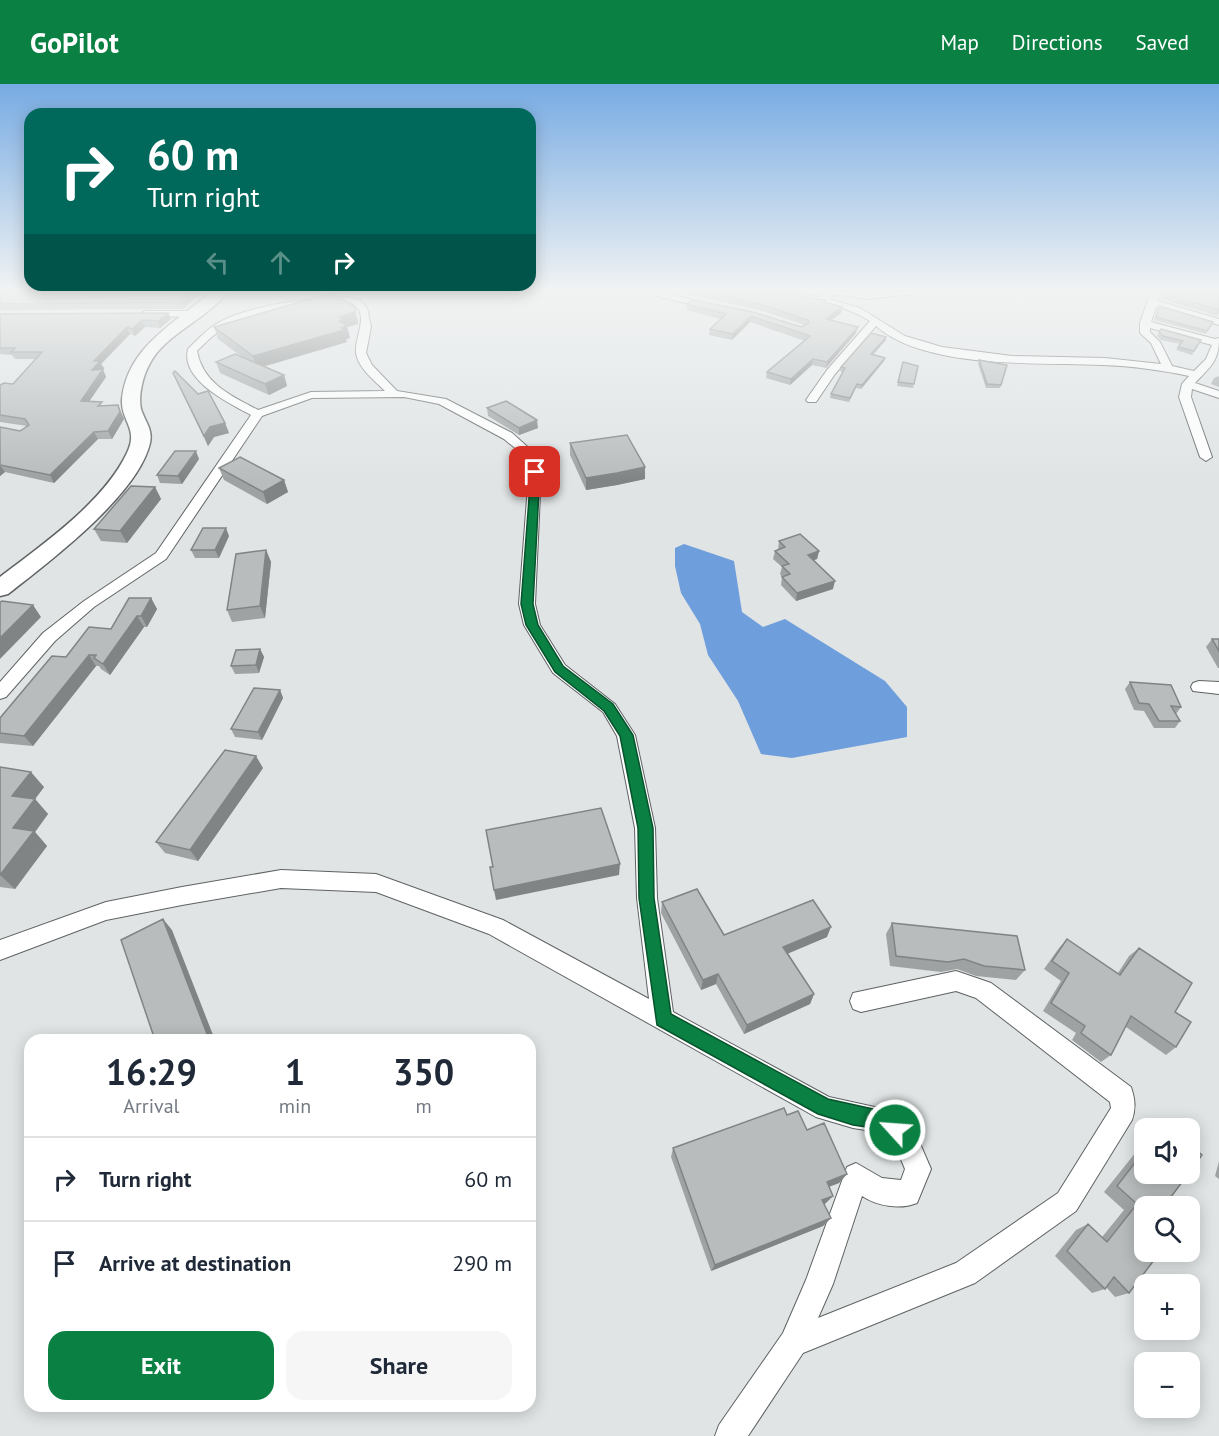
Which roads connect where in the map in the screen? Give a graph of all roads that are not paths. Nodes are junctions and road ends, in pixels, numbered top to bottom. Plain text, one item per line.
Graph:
1 (147, 354) edge
2 (192, 354) edge
3 (362, 354) edge
4 (846, 354) edge
5 (961, 354) edge
6 (1161, 354) edge
7 (1213, 354) edge
8 (1167, 366) junction
9 (1198, 375) junction
10 (1188, 384) junction
11 (394, 394) junction
12 (1219, 395) edge
13 (812, 400) dead end
14 (258, 414) junction
15 (1206, 457) dead end
16 (0, 589) edge
17 (1199, 687) dead end
18 (1219, 688) edge
19 (0, 693) edge
20 (0, 950) edge
21 (861, 1001) dead end
22 (663, 1019) junction
23 (793, 1343) junction
24 (730, 1436) edge

1 - 16 main road
2 - 14 street
3 - 11 street
4 - 13 street
5 - 8 street
6 - 8 street
7 - 9 street
8 - 9 street
9 - 10 street
10 - 12 street
10 - 15 street
11 - 14 street
11 - 22 street
14 - 19 street
17 - 18 street
20 - 22 street
21 - 23 street
22 - 23 street
23 - 24 street

